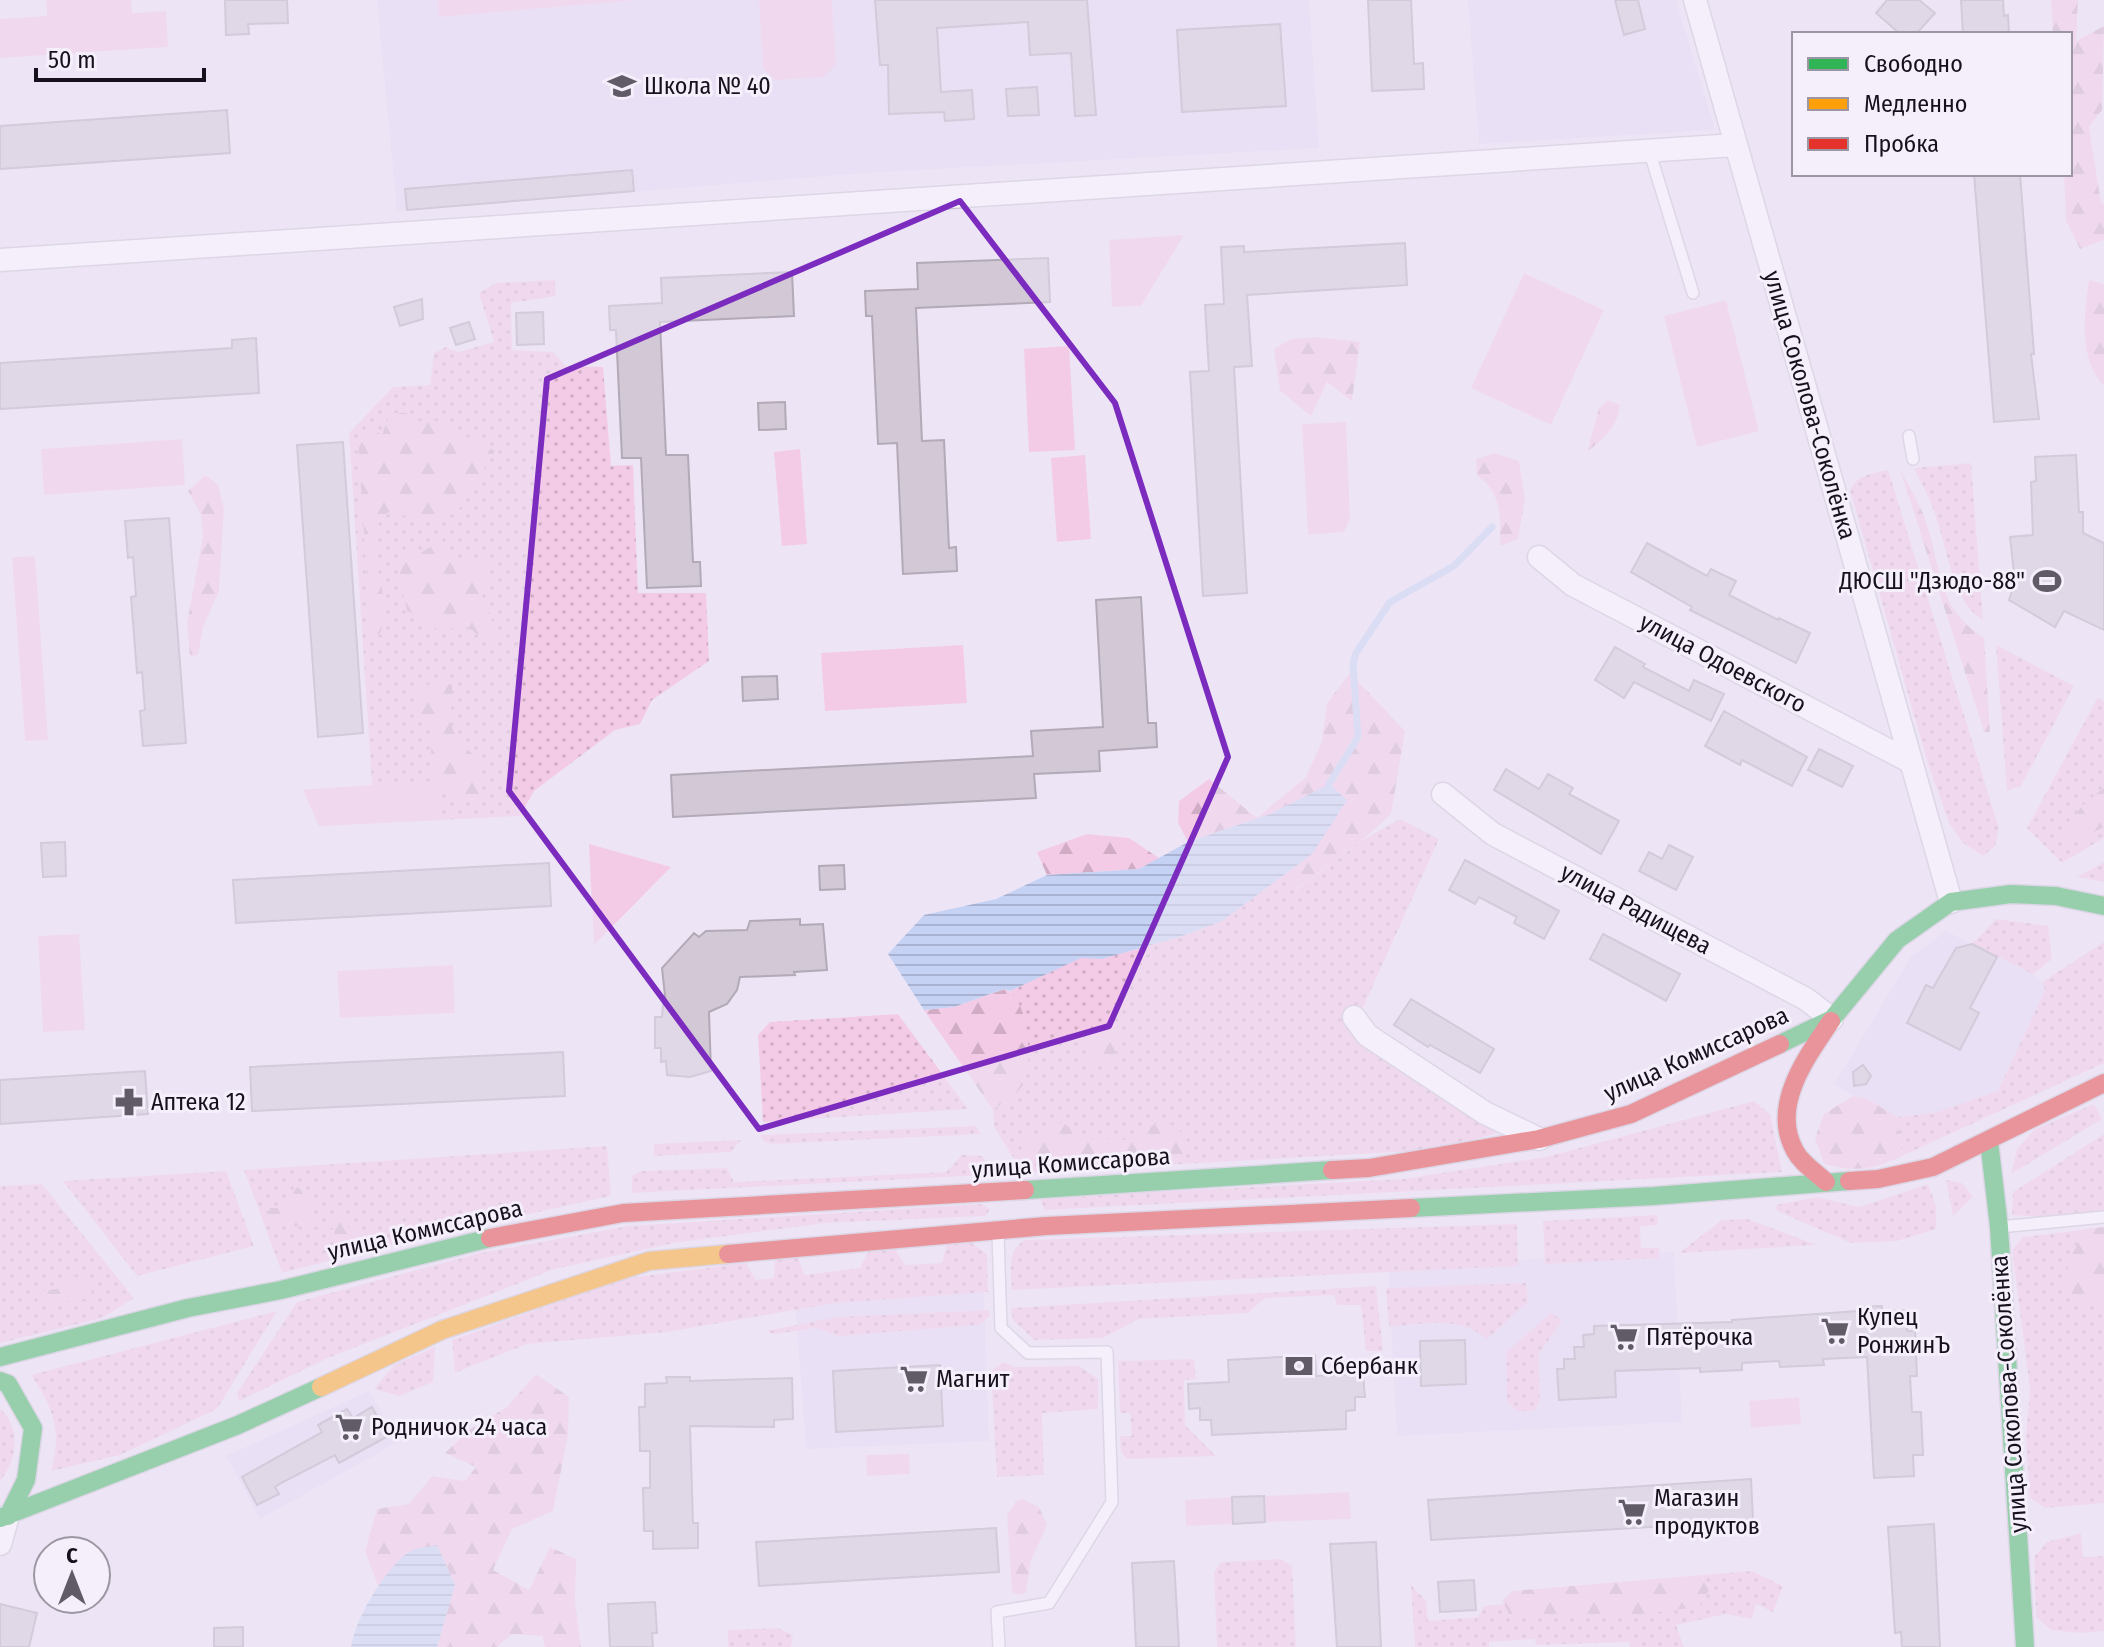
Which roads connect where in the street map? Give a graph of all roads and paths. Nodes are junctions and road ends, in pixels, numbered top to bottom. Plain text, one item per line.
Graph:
1 (1695, 0) edge
2 (1735, 145) junction
3 (1649, 150) junction
4 (0, 260) edge
5 (1693, 293) dead end
6 (1909, 436) dead end
7 (1913, 459) dead end
8 (1539, 557) dead end
9 (1911, 762) junction
10 (1443, 794) dead end
11 (2095, 899) edge
12 (1951, 902) junction
13 (2104, 906) edge
14 (1354, 1017) dead end
15 (1832, 1019) junction
16 (2104, 1083) edge
17 (1539, 1139) junction
18 (1989, 1141) junction
19 (1826, 1182) junction
20 (2104, 1217) edge
21 (1999, 1227) junction
22 (997, 1231) junction
23 (0, 1357) edge
24 (0, 1381) edge
25 (4, 1517) edge
26 (0, 1544) edge
27 (999, 1647) edge
28 (2025, 1647) edge

1 - 2 street, улица Соколова-Соколёнка
2 - 3 street
2 - 9 street, улица Соколова-Соколёнка
3 - 4 street
3 - 5 lane
6 - 7 lane
8 - 9 street, улица Одоевского
9 - 12 street, улица Соколова-Соколёнка
10 - 15 street, улица Радищева
11 - 12 main road, улица Комиссарова
11 - 13 main road, улица Комиссарова
12 - 15 main road, улица Комиссарова
14 - 17 street
15 - 17 main road, улица Комиссарова
15 - 19 main road
16 - 18 main road
17 - 23 main road, улица Комиссарова
18 - 19 main road
18 - 21 main road, улица Соколова-Соколёнка
19 - 22 main road
20 - 21 lane
21 - 28 main road, улица Соколова-Соколёнка
22 - 25 main road
22 - 27 lane
24 - 25 main road
25 - 26 street

